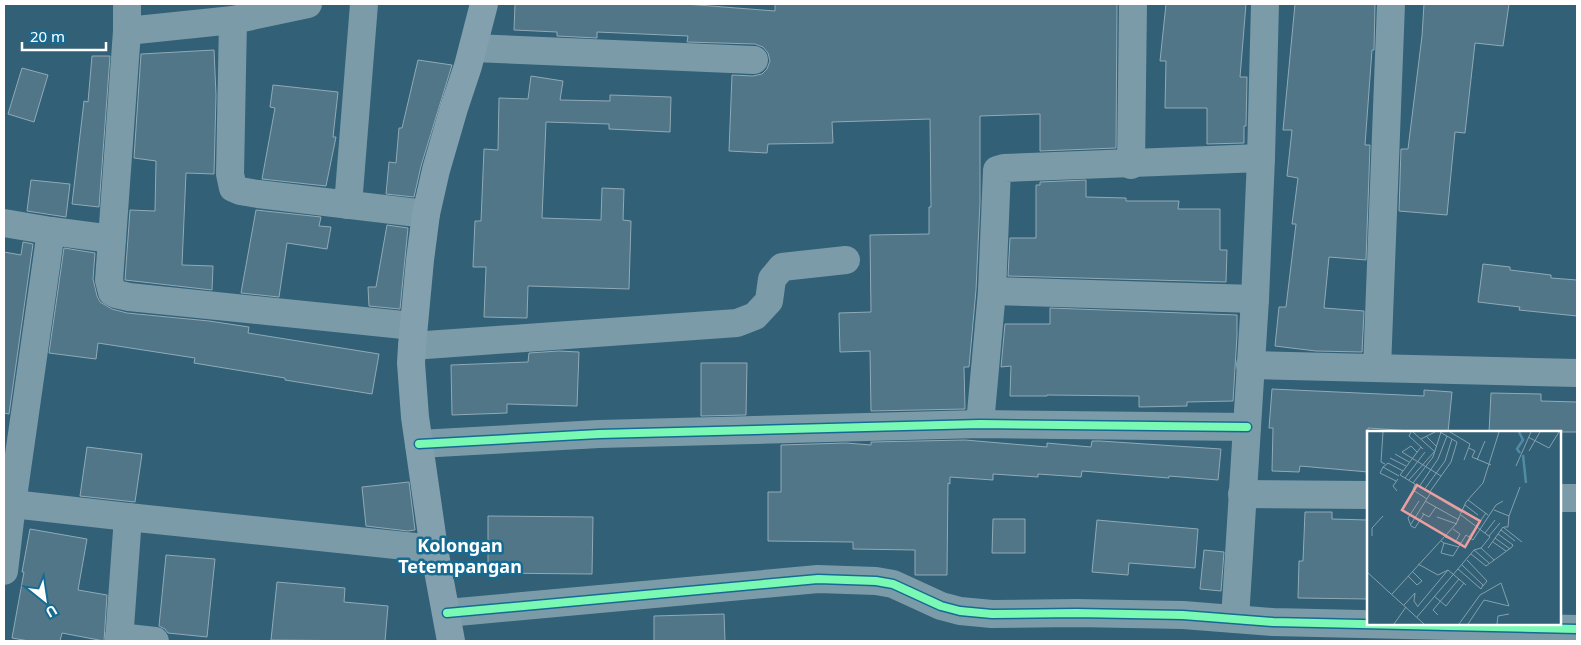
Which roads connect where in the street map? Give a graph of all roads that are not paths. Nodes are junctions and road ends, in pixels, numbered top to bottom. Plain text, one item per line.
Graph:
1 (127, 4) edge
2 (308, 4) edge
3 (364, 4) edge
4 (484, 4) edge
5 (1133, 4) edge
6 (1265, 4) edge
7 (1391, 4) edge
8 (233, 20) junction
9 (127, 31) junction
10 (473, 48) junction
11 (754, 60) dead end
12 (1261, 158) junction
13 (1131, 164) junction
14 (348, 205) junction
15 (426, 214) junction
16 (4, 223) edge
17 (51, 232) junction
18 (112, 239) junction
19 (846, 260) dead end
20 (992, 291) junction
21 (1255, 299) junction
22 (412, 336) junction
23 (1250, 365) junction
24 (1377, 368) junction
25 (1577, 373) edge
26 (980, 424) junction
27 (1247, 427) junction
28 (419, 444) junction
29 (1242, 494) junction
30 (1367, 496) edge
31 (1561, 498) edge
32 (1577, 498) edge
33 (8, 503) edge
34 (128, 518) junction
35 (434, 549) junction
36 (4, 571) edge
37 (447, 613) junction
38 (1236, 619) junction
39 (1577, 629) edge
40 (1272, 632) edge
41 (1393, 633) edge
42 (1525, 635) edge
43 (119, 639) edge
44 (155, 641) edge
45 (451, 641) edge

1 - 9 street
2 - 8 street
3 - 14 street
4 - 10 street
5 - 13 street
6 - 12 street
7 - 24 street
8 - 9 street
8 - 14 street
9 - 18 street
10 - 11 street
10 - 15 street
12 - 13 street
12 - 21 street
13 - 20 street
14 - 15 street
15 - 22 street
16 - 17 street
17 - 18 street
17 - 33 street
18 - 22 street
19 - 22 street
20 - 21 street
20 - 26 street
21 - 23 street
22 - 28 street
23 - 24 street
23 - 27 street
24 - 25 street
26 - 27 street
26 - 28 street
27 - 29 street
28 - 35 street
29 - 30 street
29 - 38 street
31 - 32 street
33 - 34 street
33 - 36 street
34 - 35 street
34 - 43 street
35 - 37 street
37 - 38 street
37 - 45 street
38 - 40 street
39 - 42 street
40 - 41 street
41 - 42 street
43 - 44 street

